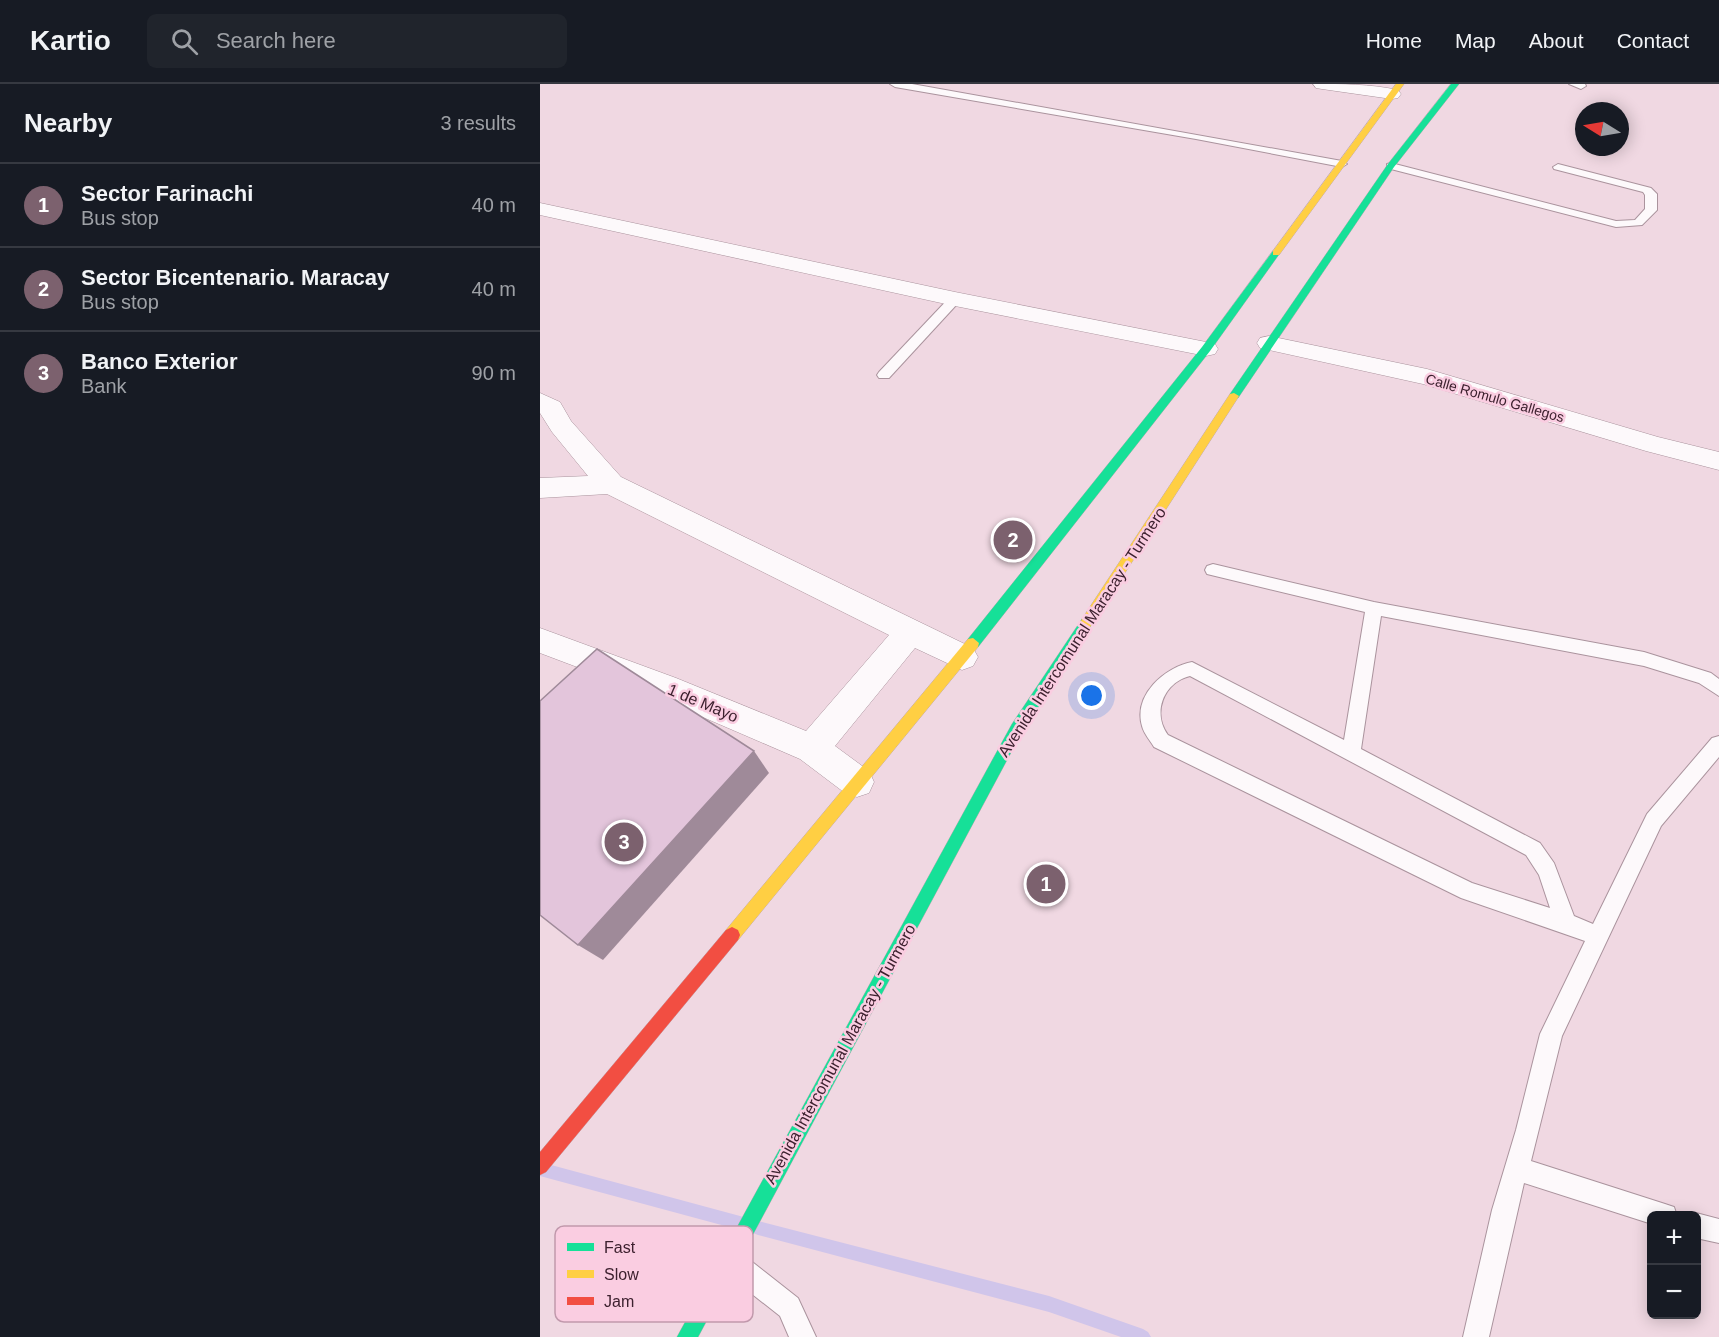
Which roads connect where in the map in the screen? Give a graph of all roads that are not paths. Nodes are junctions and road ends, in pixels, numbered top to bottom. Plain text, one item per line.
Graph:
1 (895, 84) edge
2 (1322, 84) edge
3 (1455, 84) edge
4 (1396, 89) edge
5 (1342, 164) junction
6 (1391, 166) junction
7 (1558, 167) dead end
8 (540, 209) edge
9 (956, 299) junction
10 (1269, 343) junction
11 (1206, 349) junction
12 (884, 375) dead end
13 (540, 401) edge
14 (1719, 460) edge
15 (610, 484) junction
16 (540, 488) edge
17 (1213, 570) dead end
18 (1374, 608) junction
19 (910, 630) junction
20 (540, 640) edge
21 (962, 657) junction
22 (1719, 688) edge
23 (1719, 744) edge
24 (812, 749) junction
25 (1351, 752) junction
26 (857, 782) junction
27 (1566, 923) junction
28 (1599, 937) junction
29 (540, 1166) edge
30 (1516, 1168) junction
31 (1652, 1211) edge
32 (746, 1226) edge
33 (1701, 1226) edge
34 (1719, 1231) edge
35 (753, 1270) edge
36 (695, 1322) edge
37 (687, 1337) edge
38 (803, 1337) edge
39 (1476, 1337) edge

1 - 5 lane
2 - 4 street
3 - 6 main road, Avenida Intercomunal Maracay - Turmero
4 - 5 main road
5 - 11 main road
6 - 7 lane
6 - 10 main road, Avenida Intercomunal Maracay - Turmero
8 - 9 street
9 - 11 street
9 - 12 lane
10 - 14 street, Calle Romulo Gallegos
10 - 32 main road, Avenida Intercomunal Maracay - Turmero
11 - 21 main road
13 - 15 street
15 - 16 street
15 - 19 street
17 - 18 lane
18 - 22 lane
18 - 25 lane
19 - 21 street
19 - 24 street
20 - 24 street, 1 de Mayo
21 - 26 main road
23 - 28 lane
24 - 26 street, 1 de Mayo
25 - 27 lane
25 - 27 lane
26 - 29 main road
27 - 28 lane
28 - 30 lane
30 - 31 lane
30 - 39 lane
33 - 34 lane
35 - 38 lane
36 - 37 main road, Avenida Intercomunal Maracay - Turmero

